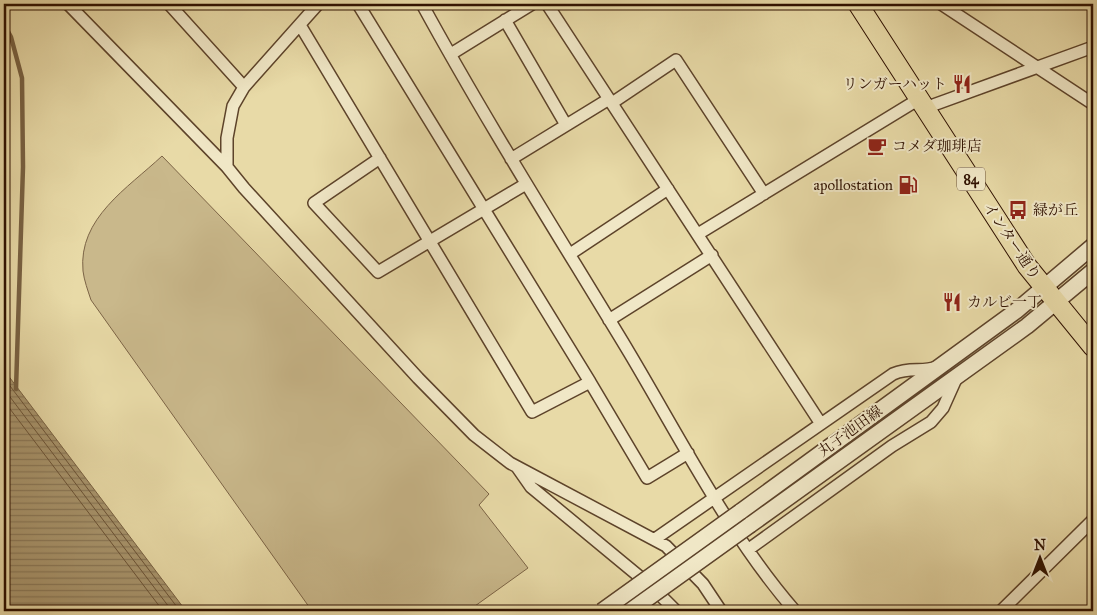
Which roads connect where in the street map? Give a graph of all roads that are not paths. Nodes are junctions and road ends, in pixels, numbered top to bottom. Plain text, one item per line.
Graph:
1 (68, 4) edge
2 (169, 4) edge
3 (318, 4) edge
4 (358, 4) edge
5 (532, 4) edge
6 (547, 4) edge
7 (858, 4) edge
8 (941, 4) edge
9 (427, 6) edge
10 (506, 20) junction
11 (300, 25) junction
12 (1093, 47) edge
13 (451, 54) junction
14 (1037, 68) junction
15 (244, 87) junction
16 (610, 101) junction
17 (922, 104) junction
18 (1093, 104) edge
19 (566, 125) junction
20 (380, 158) junction
21 (511, 159) junction
22 (228, 167) junction
23 (526, 184) junction
24 (668, 189) junction
25 (764, 194) junction
26 (483, 208) junction
27 (698, 234) junction
28 (429, 241) junction
29 (1093, 246) edge
30 (570, 254) junction
31 (712, 255) junction
32 (1093, 271) edge
33 (1050, 296) junction
34 (609, 320) junction
35 (1093, 347) edge
36 (937, 369) junction
37 (957, 378) junction
38 (590, 382) junction
39 (821, 424) junction
40 (688, 453) junction
41 (516, 465) junction
42 (716, 498) junction
43 (1093, 520) edge
44 (655, 539) junction
45 (749, 549) junction
46 (602, 611) edge
47 (630, 611) edge
48 (676, 611) edge
49 (721, 611) edge
50 (795, 611) edge
51 (1001, 611) edge

1 - 22 street
2 - 15 street
3 - 11 street
4 - 26 street
5 - 10 street
6 - 16 street
7 - 17 main road, インター通り / 84
8 - 14 street
9 - 13 street
10 - 13 street
10 - 19 street
11 - 15 street
11 - 20 street
12 - 14 street
13 - 21 street
14 - 17 street
14 - 18 street
15 - 22 street
16 - 19 street
16 - 24 street
16 - 25 street
17 - 25 street
17 - 33 main road, インター通り / 84
19 - 21 street
20 - 28 street
20 - 28 street
21 - 23 street
22 - 41 street
23 - 26 street
23 - 30 street
24 - 27 street
24 - 30 street
25 - 27 street
26 - 28 street
26 - 38 street
27 - 31 street
28 - 38 street
29 - 33 street, 丸子池田線
30 - 34 street
31 - 34 street
31 - 39 street
32 - 33 street, 丸子池田線
33 - 35 main road, インター通り / 84
33 - 36 street, 丸子池田線
33 - 37 street, 丸子池田線
34 - 40 street
36 - 39 street
36 - 46 street, 丸子池田線, bridge
37 - 45 street
37 - 47 street, 丸子池田線, bridge
38 - 40 street
39 - 42 street
40 - 42 street
41 - 44 street
41 - 48 street
42 - 44 street
42 - 45 street
43 - 51 street
44 - 49 street
45 - 50 street

